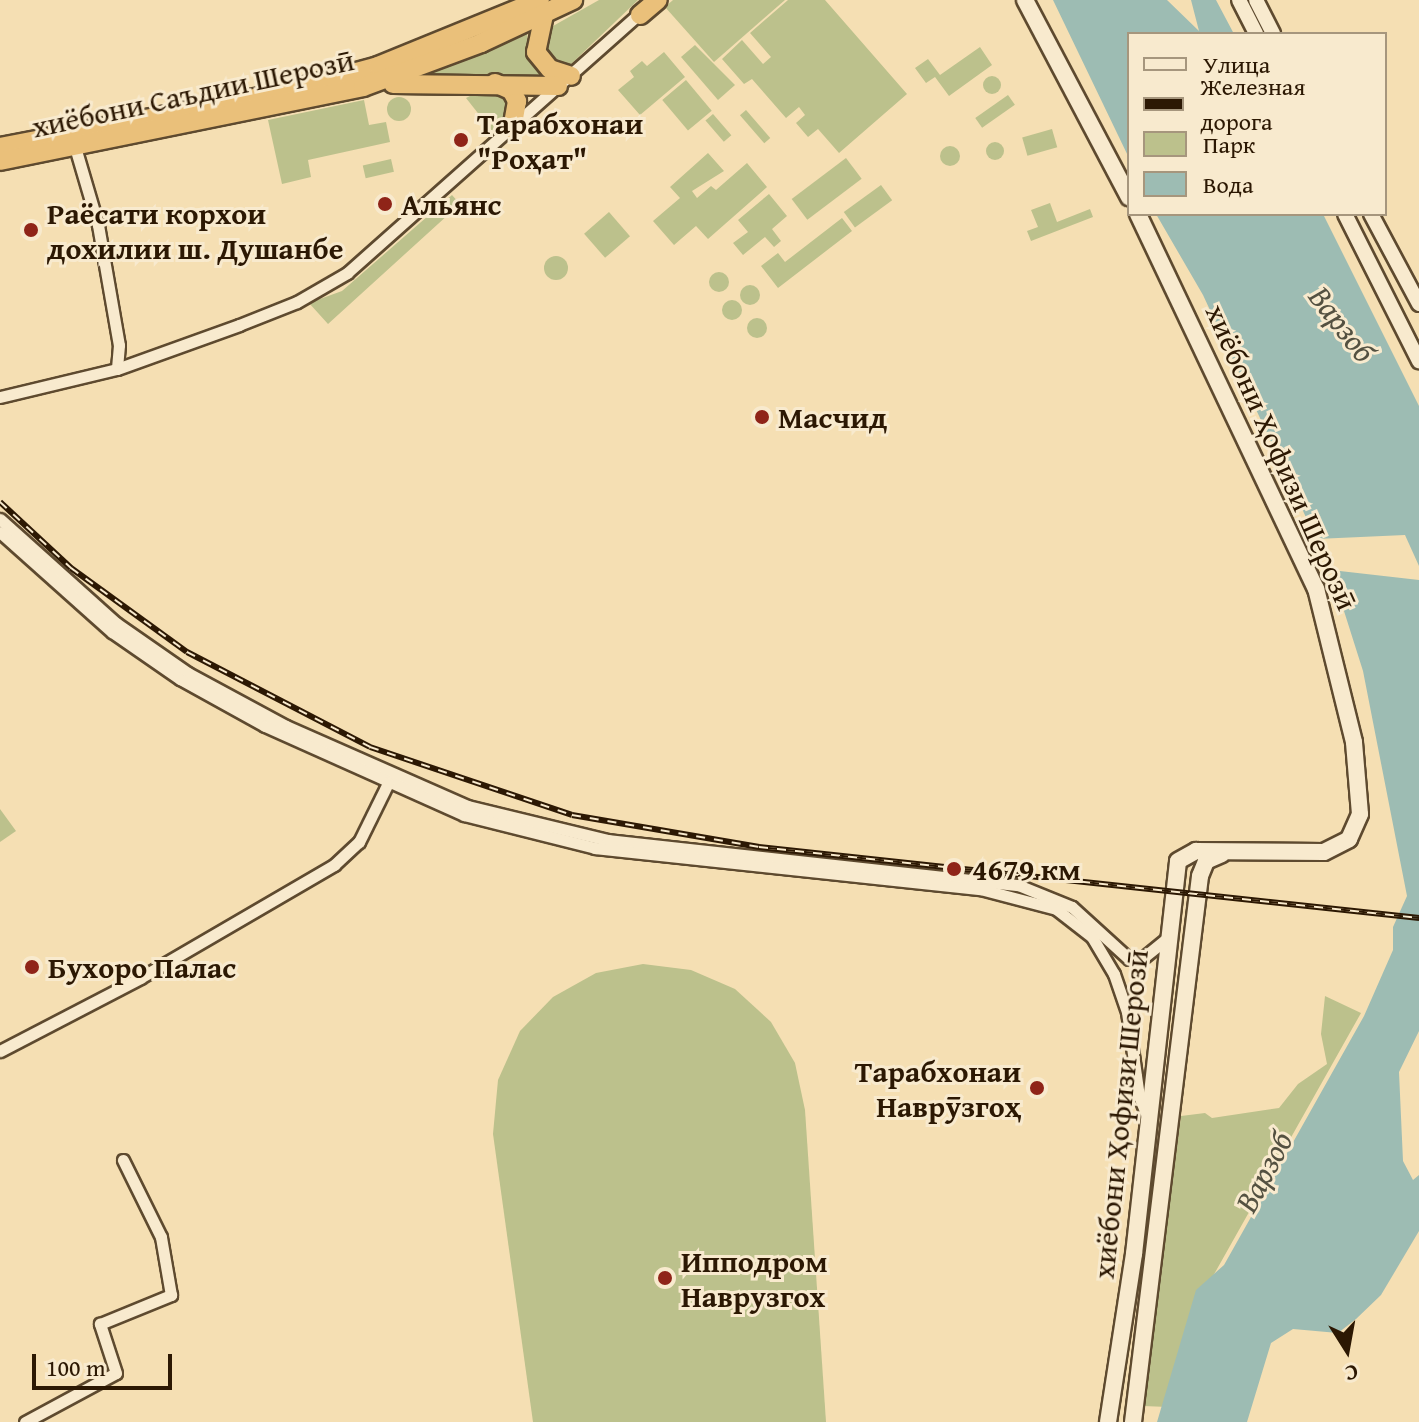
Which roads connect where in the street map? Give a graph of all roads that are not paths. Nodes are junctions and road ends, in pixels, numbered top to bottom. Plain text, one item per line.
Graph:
1 (573, 0) edge
2 (658, 0) edge
3 (1025, 0) edge
4 (1239, 0) edge
5 (1256, 0) edge
6 (645, 7) edge
7 (542, 8) edge
8 (1255, 32) edge
9 (1272, 32) edge
10 (564, 81) junction
11 (492, 82) junction
12 (363, 87) junction
13 (512, 129) junction
14 (0, 147) edge
15 (75, 147) junction
16 (0, 161) edge
17 (1127, 193) edge
18 (1139, 216) edge
19 (1346, 216) edge
20 (1372, 216) edge
21 (1419, 304) edge
22 (1419, 361) edge
23 (117, 369) junction
24 (0, 397) edge
25 (0, 519) edge
26 (0, 532) edge
27 (388, 783) junction
28 (1224, 853) junction
29 (772, 863) junction
30 (909, 876) junction
31 (1169, 937) junction
32 (0, 1051) edge
33 (1149, 1123) junction
34 (1173, 1128) junction
35 (123, 1160) dead end
36 (25, 1422) edge
37 (1108, 1422) edge
38 (1133, 1422) edge

1 - 7 highway, хиёбони Саъдии Шерозӣ
2 - 6 highway
3 - 17 main road
4 - 8 street
5 - 9 street
6 - 10 street
7 - 10 highway
7 - 12 highway, хиёбони Саъдии Шерозӣ
7 - 14 highway, хиёбони Саъдии Шерозӣ
10 - 11 highway
10 - 13 street
11 - 12 highway
11 - 13 highway
12 - 15 highway, хиёбони Саъдии Шерозӣ
13 - 23 street
15 - 16 highway, хиёбони Саъдии Шерозӣ
15 - 23 street
18 - 28 main road, хиёбони Ҳофизи Шерозӣ
19 - 22 street
20 - 21 street
23 - 24 street
25 - 29 street
26 - 27 street
27 - 29 street
27 - 32 street
28 - 31 main road, хиёбони Ҳофизи Шерозӣ
28 - 34 main road, хиёбони Ҳофизи Шерозӣ
29 - 30 street
30 - 31 street
30 - 33 street
31 - 33 main road, хиёбони Ҳофизи Шерозӣ
33 - 34 main road
33 - 37 main road, хиёбони Ҳофизи Шерозӣ
34 - 38 main road, хиёбони Ҳофизи Шерозӣ
35 - 36 street

